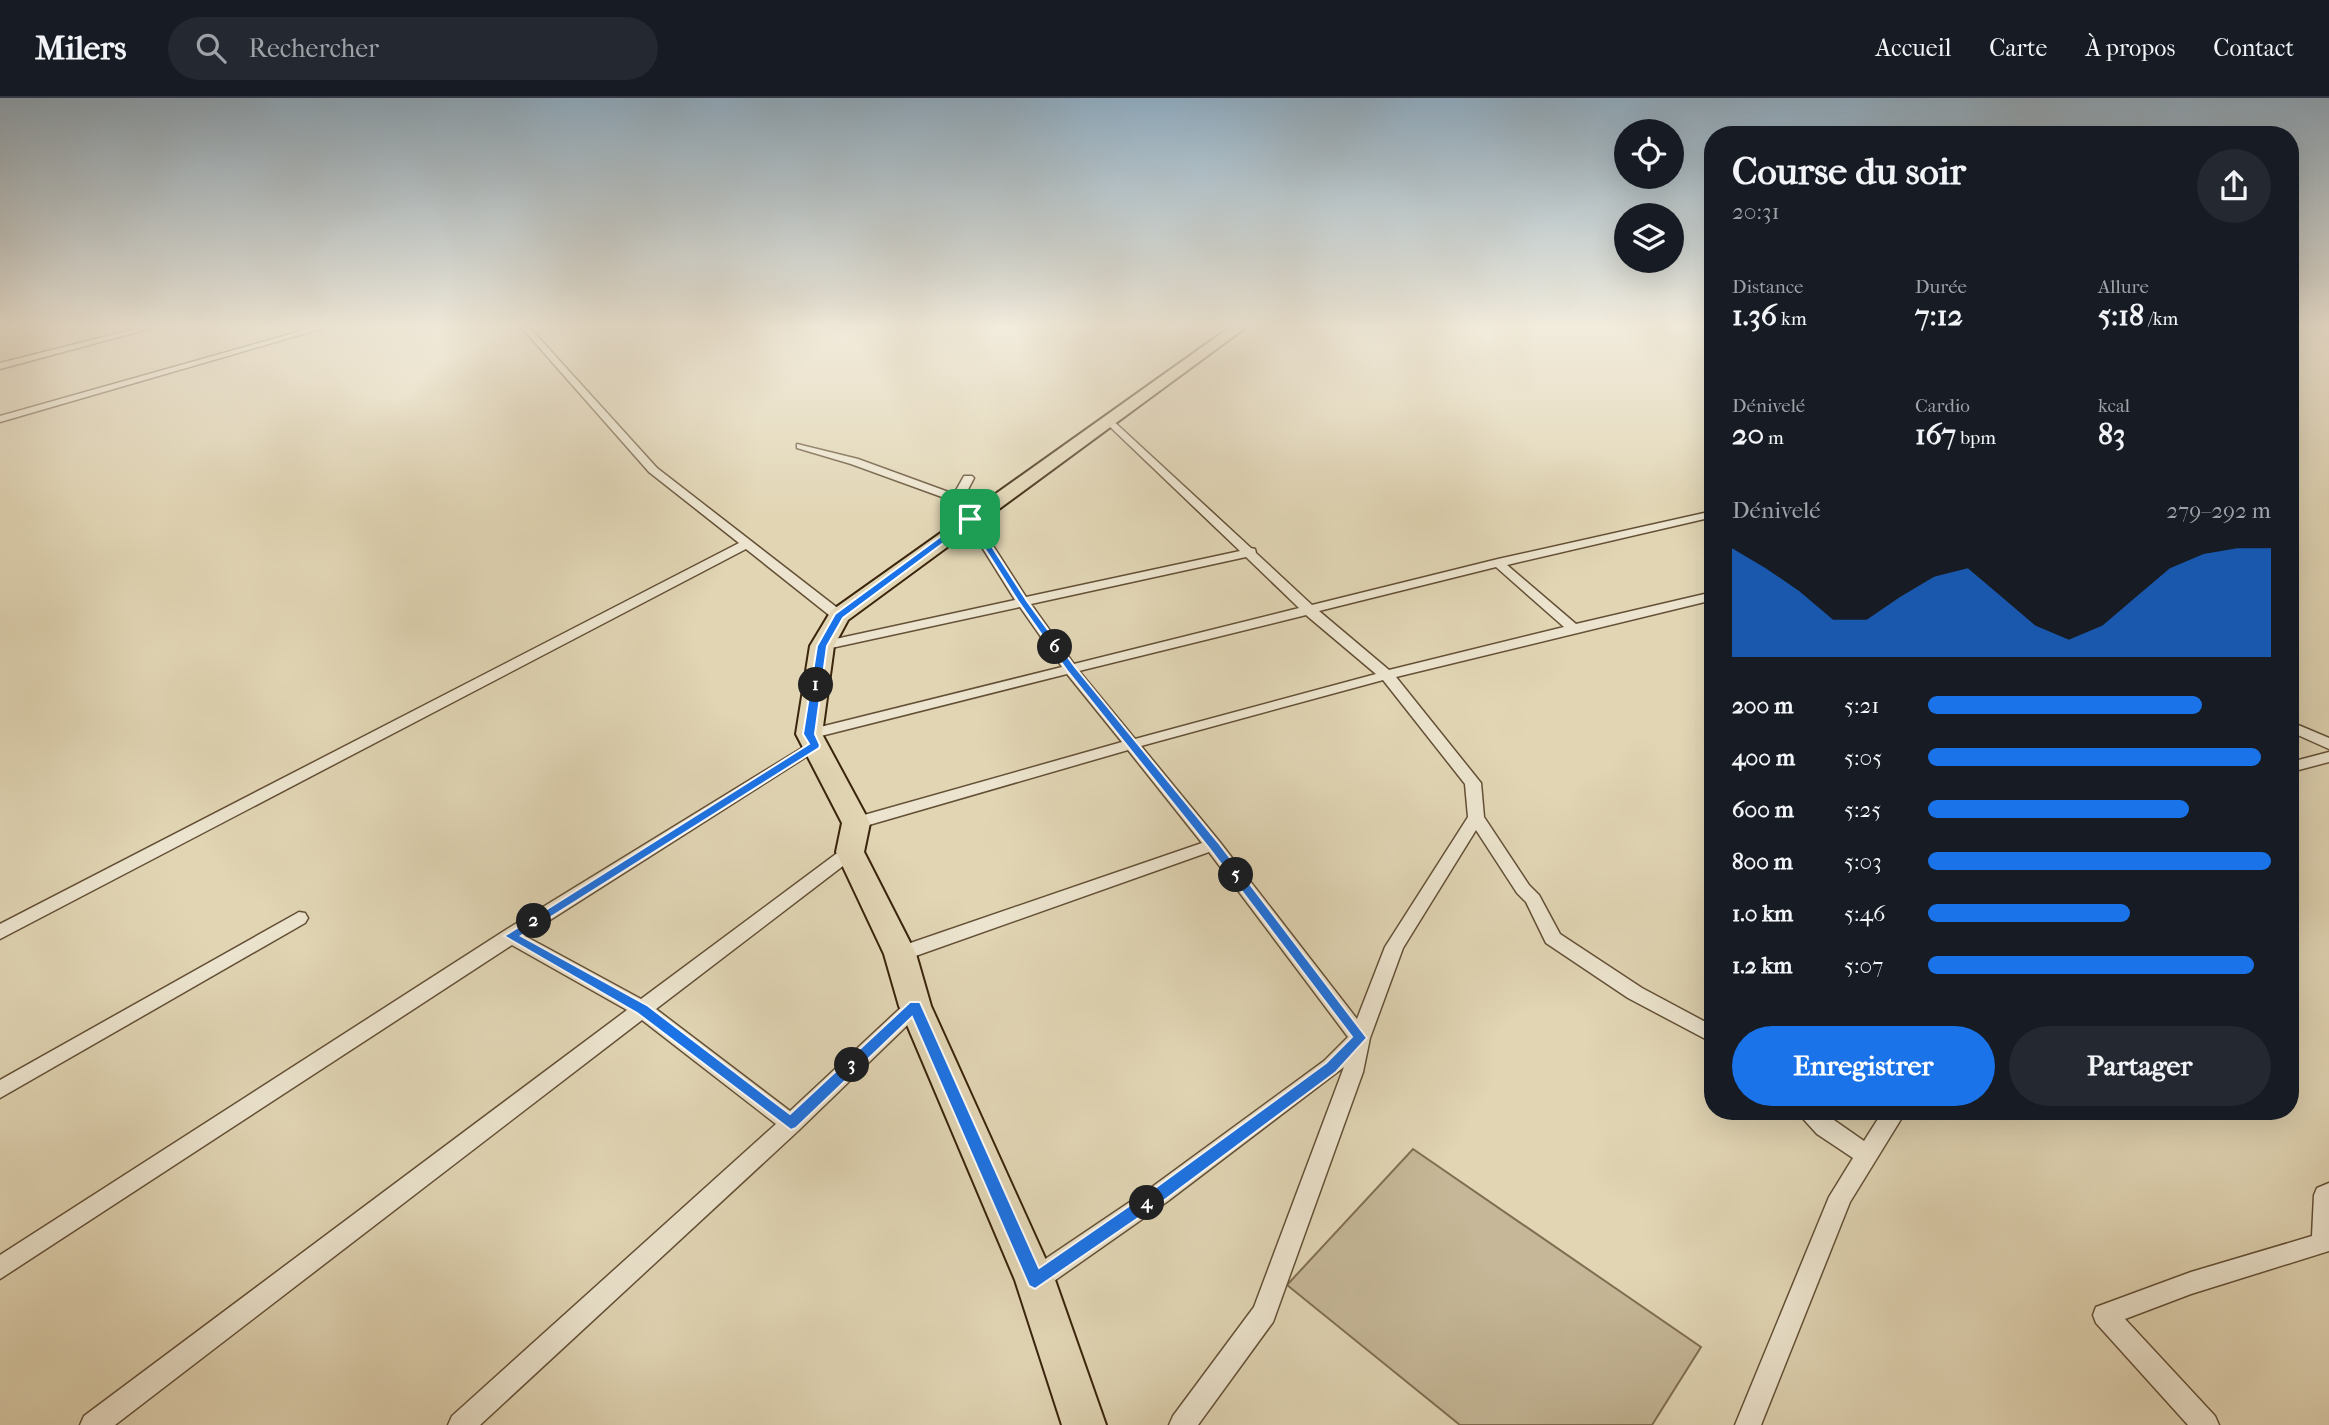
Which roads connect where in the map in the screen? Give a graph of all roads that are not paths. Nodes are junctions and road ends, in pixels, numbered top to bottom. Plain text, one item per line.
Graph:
1 (102, 390) edge
2 (581, 390) edge
3 (1151, 390) edge
4 (0, 419) edge
5 (1109, 420) junction
6 (801, 446) dead end
7 (968, 478) dead end
8 (964, 509) junction
9 (1704, 516) edge
10 (745, 545) junction
11 (1251, 552) junction
12 (1497, 563) junction
13 (1704, 598) edge
14 (1023, 601) junction
15 (1310, 611) junction
16 (839, 616) junction
17 (1572, 627) junction
18 (822, 646) junction
19 (1071, 670) junction
20 (1387, 676) junction
21 (2299, 730) edge
22 (812, 740) junction
23 (1132, 744) junction
24 (2329, 744) edge
25 (2329, 757) edge
26 (2299, 765) edge
27 (1476, 817) junction
28 (856, 823) junction
29 (1213, 845) junction
30 (850, 852) junction
31 (299, 918) dead end
32 (0, 932) edge
33 (511, 936) junction
34 (900, 954) junction
35 (915, 1006) junction
36 (642, 1009) junction
37 (1704, 1030) edge
38 (1360, 1038) junction
39 (0, 1090) edge
40 (1817, 1120) edge
41 (1890, 1120) edge
42 (791, 1124) junction
43 (1868, 1156) junction
44 (2329, 1193) edge
45 (0, 1268) edge
46 (1035, 1280) junction
47 (93, 1425) edge
48 (461, 1425) edge
49 (1084, 1425) edge
50 (1182, 1425) edge
51 (1748, 1425) edge
52 (2206, 1425) edge

1 - 4 street
2 - 10 street
3 - 5 main road
5 - 8 main road
5 - 11 street
6 - 8 street
7 - 8 street
8 - 14 street
8 - 16 main road
9 - 12 street
10 - 16 street
10 - 32 street
11 - 14 street
11 - 15 street
12 - 15 street
12 - 17 street
13 - 17 street
14 - 18 street
14 - 19 street
15 - 19 street
15 - 20 street
16 - 18 main road
17 - 20 street
18 - 22 main road
19 - 22 street
19 - 23 street
20 - 23 street
20 - 27 street
21 - 24 street
22 - 28 main road
22 - 33 street
23 - 28 street
23 - 29 street
25 - 26 street
27 - 37 street
27 - 38 street
28 - 30 main road
29 - 34 street
29 - 38 street
30 - 34 main road
30 - 36 street
31 - 39 street
33 - 36 street
33 - 45 street
34 - 35 main road
35 - 42 street
35 - 46 main road
36 - 42 street
36 - 47 street
38 - 46 street
38 - 50 street
40 - 43 street
41 - 43 street
42 - 48 street
43 - 51 street
44 - 52 street
46 - 49 main road

